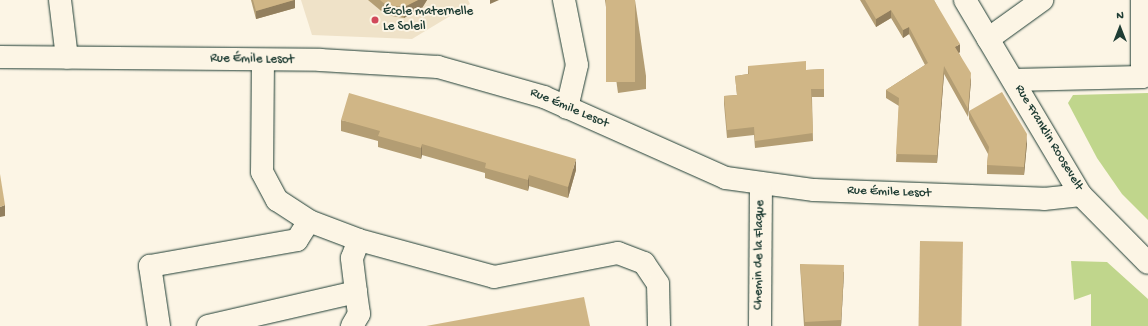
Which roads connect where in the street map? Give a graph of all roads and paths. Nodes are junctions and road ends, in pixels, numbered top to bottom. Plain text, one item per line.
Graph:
1 (60, 0) edge
2 (564, 0) edge
3 (965, 0) edge
4 (1042, 0) edge
5 (1142, 0) edge
6 (988, 39) junction
7 (0, 57) edge
8 (67, 58) junction
9 (263, 60) junction
10 (1013, 80) junction
11 (567, 108) junction
12 (761, 184) junction
13 (1081, 195) junction
14 (309, 221) junction
15 (359, 240) junction
16 (1148, 263) edge
17 (356, 292) junction
18 (238, 323) edge
19 (159, 326) edge
20 (208, 326) edge
21 (352, 326) edge
22 (659, 326) edge
23 (760, 326) edge

1 - 8 street
2 - 11 street
3 - 6 street, Rue Franklin Roosevelt
4 - 6 street
5 - 10 street
6 - 10 street, Rue Franklin Roosevelt
7 - 8 street, Rue Émile Lesot
8 - 9 street, Rue Émile Lesot
9 - 11 street, Rue Émile Lesot
9 - 14 street
10 - 13 street, Rue Franklin Roosevelt
11 - 12 street, Rue Émile Lesot
12 - 13 street, Rue Émile Lesot
12 - 23 street, Chemin de la Flaque
13 - 16 street, Rue Franklin Roosevelt
14 - 15 street
14 - 19 street
15 - 17 street
15 - 22 street
17 - 18 street
17 - 21 street
18 - 20 street

